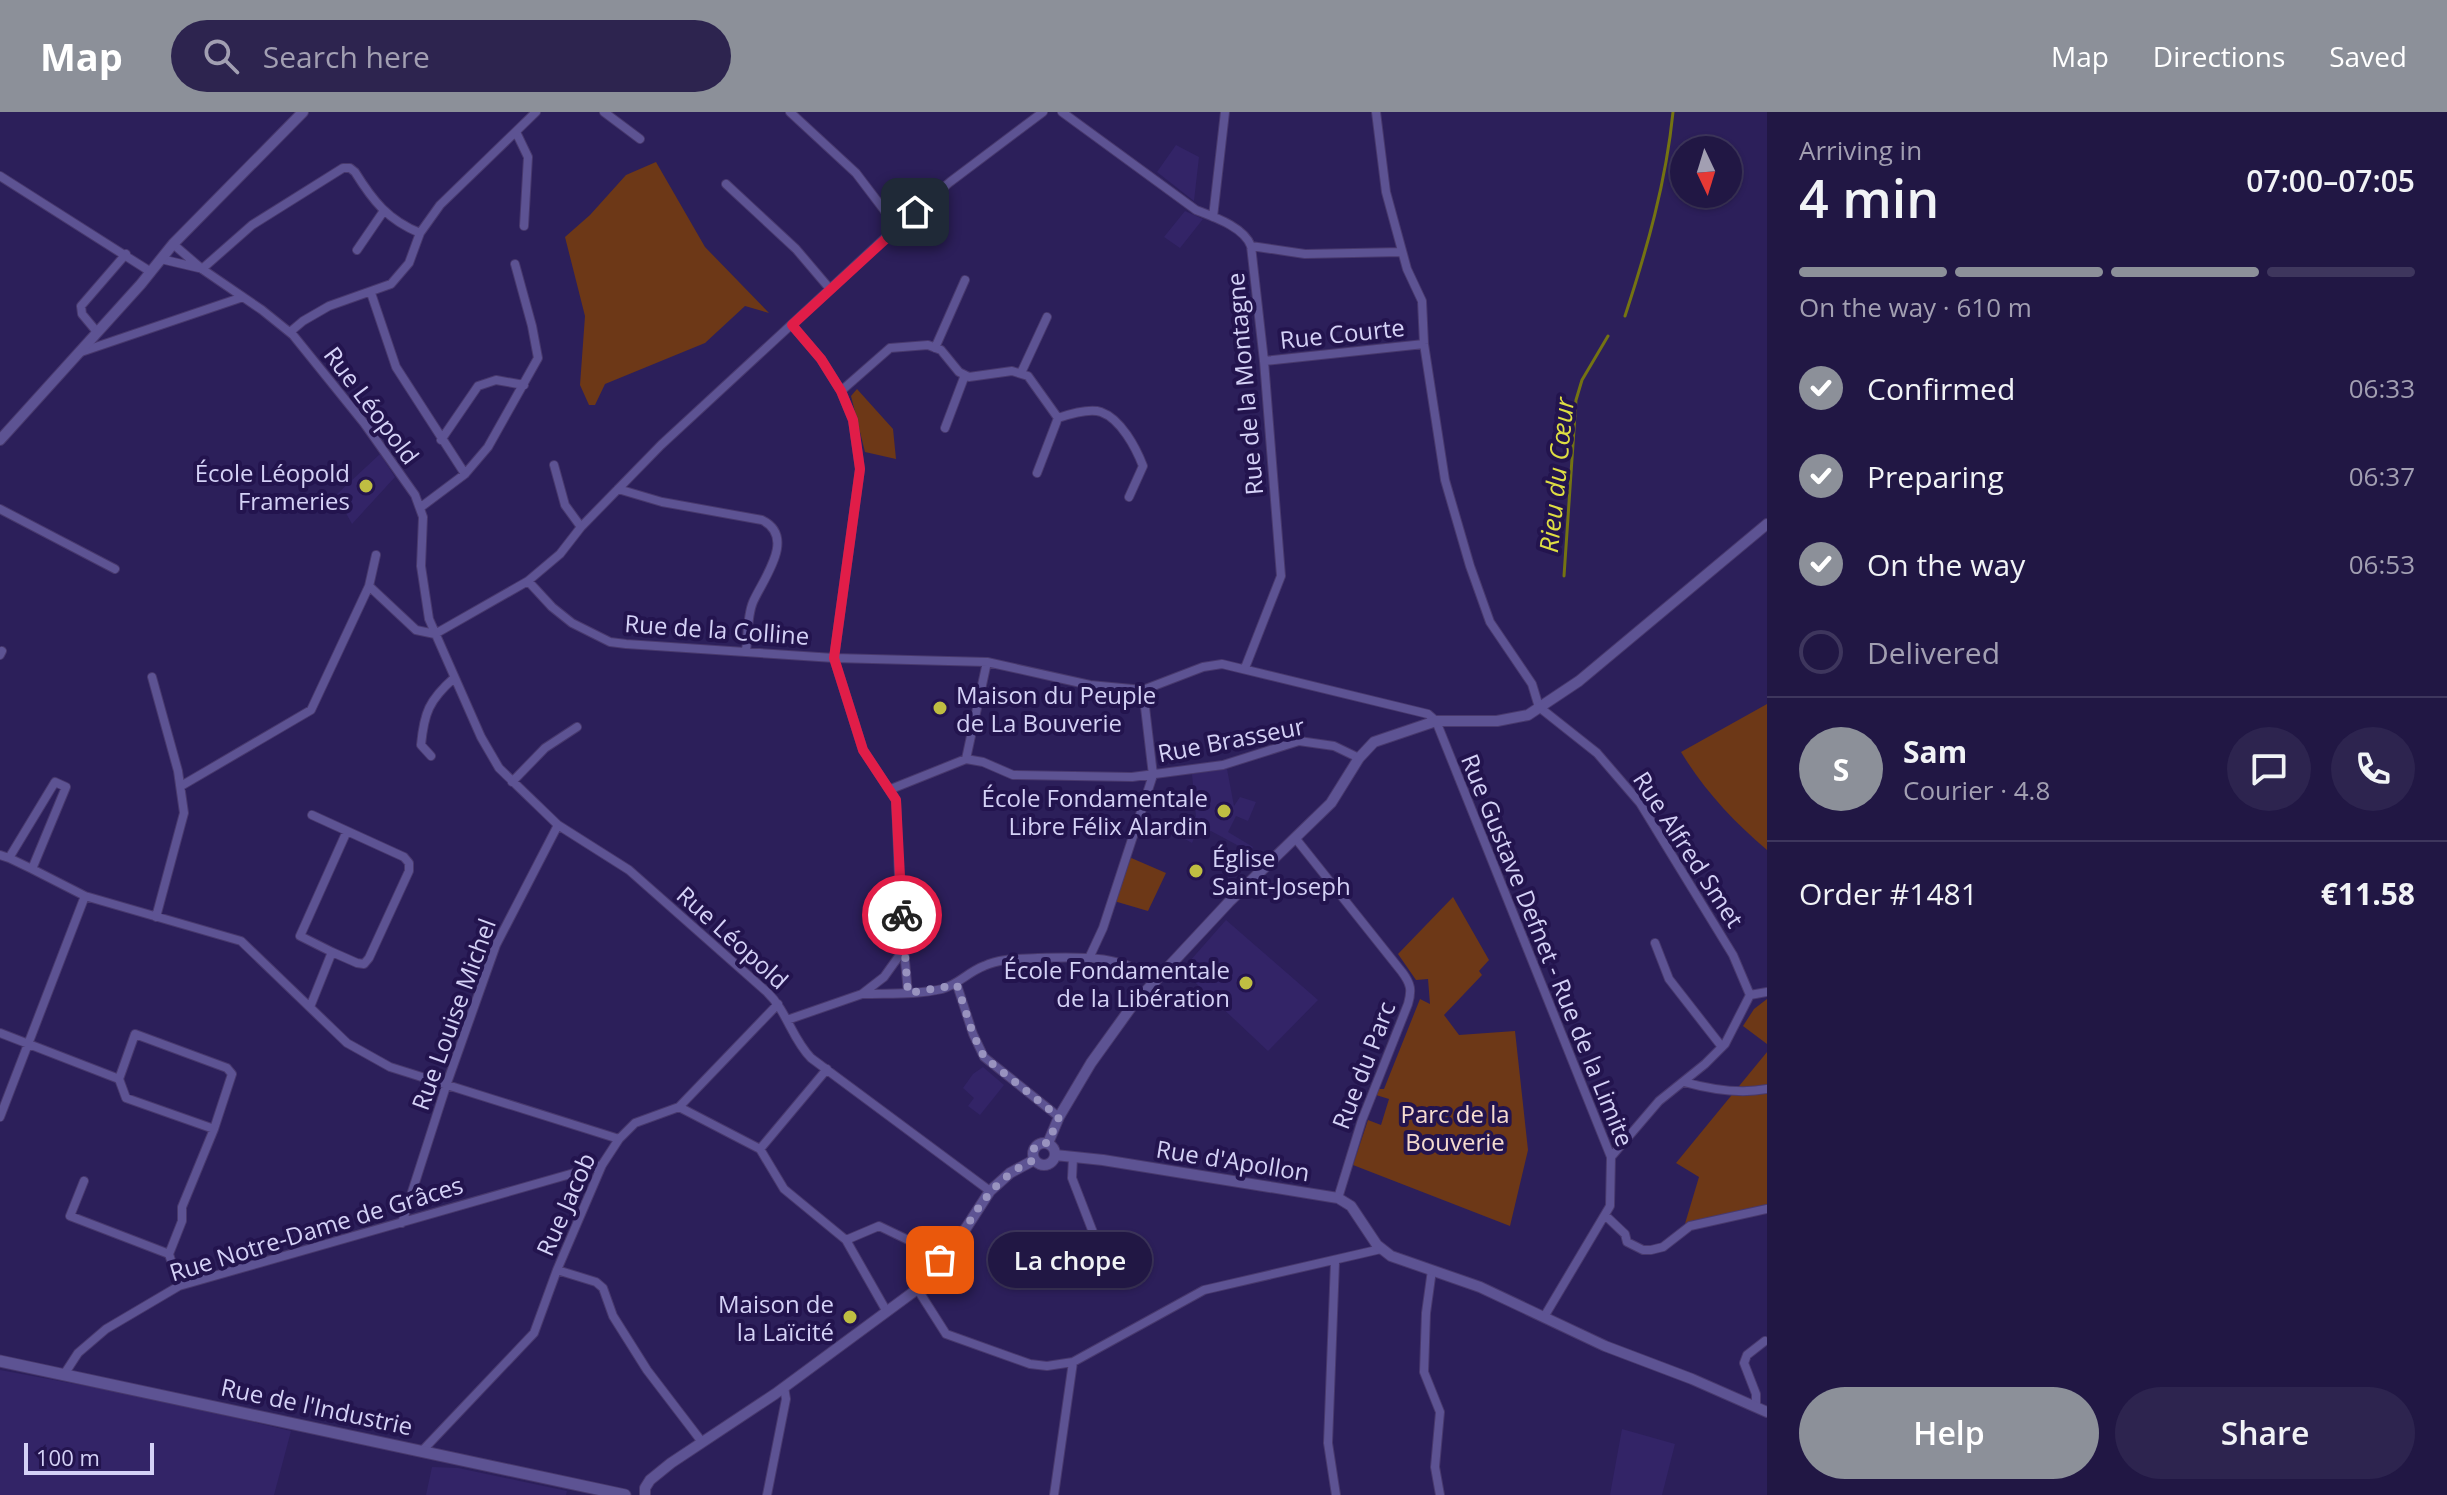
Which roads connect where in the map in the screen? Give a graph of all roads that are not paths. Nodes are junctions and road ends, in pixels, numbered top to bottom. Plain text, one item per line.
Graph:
1 (303, 112) edge
2 (536, 112) edge
3 (604, 112) edge
4 (790, 112) edge
5 (1043, 112) edge
6 (1062, 112) edge
7 (1225, 112) edge
8 (1376, 112) edge
9 (516, 132) junction
10 (640, 139) dead end
11 (0, 176) edge
12 (726, 184) dead end
13 (383, 212) junction
14 (1213, 217) junction
15 (524, 226) dead end
16 (897, 227) junction
17 (420, 233) junction
18 (173, 244) junction
19 (1251, 246) junction
20 (357, 250) dead end
21 (1402, 252) junction
22 (126, 254) junction
23 (161, 259) junction
24 (515, 264) dead end
25 (202, 269) junction
26 (151, 272) junction
27 (965, 280) dead end
28 (830, 289) junction
29 (371, 293) junction
30 (243, 297) junction
31 (1047, 317) dead end
32 (792, 325) junction
33 (97, 332) junction
34 (290, 332) junction
35 (1424, 344) junction
36 (935, 348) junction
37 (77, 354) junction
38 (1264, 361) junction
39 (1021, 373) junction
40 (965, 375) junction
41 (524, 385) junction
42 (841, 391) junction
43 (1058, 418) junction
44 (945, 428) dead end
45 (0, 440) edge
46 (441, 440) junction
47 (554, 465) dead end
48 (1037, 473) dead end
49 (465, 474) junction
50 (618, 489) junction
51 (1129, 497) dead end
52 (421, 507) junction
53 (0, 509) edge
54 (1767, 524) edge
55 (581, 527) junction
56 (376, 555) dead end
57 (115, 569) dead end
58 (528, 581) junction
59 (369, 586) junction
60 (435, 634) junction
61 (746, 651) junction
62 (834, 658) junction
63 (987, 662) junction
64 (1245, 668) junction
65 (152, 677) dead end
66 (454, 678) junction
67 (1143, 690) junction
68 (1539, 707) junction
69 (1436, 721) junction
70 (577, 727) dead end
71 (431, 756) dead end
72 (1359, 758) junction
73 (966, 759) junction
74 (1153, 775) junction
75 (512, 782) junction
76 (181, 786) junction
77 (891, 789) junction
78 (312, 815) dead end
79 (558, 825) junction
80 (347, 831) junction
81 (1296, 839) junction
82 (5, 856) edge
83 (32, 869) junction
84 (85, 896) junction
85 (156, 917) junction
86 (1655, 943) dead end
87 (904, 949) junction
88 (332, 952) junction
89 (1090, 956) junction
90 (1155, 981) junction
91 (957, 985) junction
92 (1767, 992) edge
93 (908, 993) junction
94 (862, 994) junction
95 (1750, 995) junction
96 (778, 1004) junction
97 (310, 1007) junction
98 (787, 1020) junction
99 (0, 1033) edge
100 (28, 1045) junction
101 (1722, 1047) junction
102 (827, 1069) junction
103 (119, 1079) junction
104 (1684, 1082) junction
105 (447, 1083) junction
106 (1767, 1089) edge
107 (679, 1107) junction
108 (0, 1117) edge
109 (1059, 1117) junction
110 (214, 1129) junction
111 (619, 1139) junction
112 (1048, 1143) junction
113 (760, 1149) junction
114 (1055, 1155) junction
115 (1073, 1157) junction
116 (1611, 1157) junction
117 (1034, 1160) junction
118 (602, 1165) junction
119 (84, 1181) dead end
120 (990, 1191) junction
121 (1338, 1198) junction
122 (1767, 1209) edge
123 (1605, 1215) junction
124 (402, 1223) junction
125 (846, 1240) junction
126 (1381, 1249) junction
127 (169, 1254) junction
128 (1335, 1262) junction
129 (946, 1263) junction
130 (557, 1270) junction
131 (1432, 1270) junction
132 (1093, 1271) dead end
133 (179, 1286) junction
134 (918, 1290) junction
135 (887, 1312) junction
136 (1544, 1317) junction
137 (1765, 1341) dead end
138 (0, 1361) edge
139 (1073, 1362) junction
140 (65, 1373) junction
141 (784, 1387) junction
142 (1756, 1406) junction
143 (1767, 1412) edge
144 (702, 1442) junction
145 (422, 1451) junction
146 (625, 1495) edge
147 (645, 1495) edge
148 (767, 1495) edge
149 (1054, 1495) edge
150 (1336, 1495) edge
151 (1440, 1495) edge

1 - 18 street
2 - 9 street
3 - 10 street
4 - 16 street
5 - 16 street
6 - 14 street, Rue de la Montagne
7 - 14 street
8 - 21 street
9 - 15 street
9 - 17 street
11 - 22 street
12 - 28 street
13 - 17 street
13 - 20 street
13 - 25 street
14 - 19 street, Rue de la Montagne
16 - 28 street
17 - 29 street
18 - 23 street
18 - 25 street, Rue Léopold
19 - 21 street
19 - 38 street, Rue de la Montagne
21 - 35 street
22 - 26 street
22 - 33 street
23 - 25 street, Rue Léopold
23 - 26 street
24 - 41 street
25 - 30 street, Rue Léopold
26 - 33 street
27 - 36 street
28 - 32 street
29 - 34 street
29 - 46 street
30 - 34 street, Rue Léopold
30 - 37 street
31 - 39 street
32 - 42 street
32 - 50 street
33 - 37 street
34 - 52 street, Rue Léopold
35 - 38 street, Rue Courte
35 - 68 street
36 - 40 street
36 - 42 street
37 - 45 street
38 - 64 street, Rue de la Montagne
39 - 40 street
39 - 43 street
40 - 44 street
41 - 46 street
41 - 49 street
42 - 62 street
43 - 48 street
43 - 51 street
46 - 49 street
47 - 55 street
49 - 52 street
50 - 55 street
50 - 61 street
52 - 60 street, Rue Léopold
53 - 57 street
54 - 68 street
55 - 58 street
56 - 59 street
58 - 60 street
58 - 61 street, Rue de la Colline
59 - 60 street
59 - 76 street
60 - 66 street, Rue Léopold
61 - 62 street, Rue de la Colline
62 - 63 street, Rue de la Colline
62 - 77 street
63 - 67 street, Rue de la Colline
63 - 73 street
64 - 67 street, Rue de la Colline
64 - 69 street, Rue de la Colline
65 - 76 street
66 - 71 street
66 - 75 street, Rue Léopold
67 - 74 street
68 - 69 street
68 - 95 street, Rue Alfred Smet
69 - 72 street
69 - 116 street, Rue Gustave Defnet - Rue de la Limite
70 - 75 street
72 - 74 street, Rue Brasseur
72 - 81 street
73 - 74 street, Rue Brasseur
73 - 77 street
74 - 89 street
75 - 79 street, Rue Léopold
76 - 85 street
77 - 87 street
78 - 80 street
79 - 96 street, Rue Léopold
79 - 105 street, Rue Louise Michel
80 - 88 street
80 - 88 street
81 - 90 street
81 - 121 street, Rue du Parc
82 - 83 street
82 - 83 street
83 - 84 street
84 - 85 street
84 - 100 street
85 - 97 street
86 - 101 street
87 - 93 street
87 - 94 street
88 - 97 street
89 - 90 street
89 - 91 street
90 - 109 street
91 - 93 street
91 - 109 street
92 - 95 street
93 - 94 street
94 - 98 street
95 - 101 street
96 - 98 street, Rue Léopold
96 - 107 street, Rue Jacob
97 - 105 street
98 - 102 street, Rue Léopold
99 - 100 street
100 - 103 street
100 - 108 street
101 - 104 street
102 - 113 street
102 - 120 street, Rue Léopold
103 - 110 street
103 - 110 street
104 - 106 street
104 - 116 street
105 - 111 street
105 - 124 street, Rue Louise Michel
107 - 111 street, Rue Jacob
107 - 113 street
109 - 112 street
110 - 127 street
111 - 118 street, Rue Jacob
112 - 114 street
112 - 117 street
113 - 125 street
114 - 115 street, Rue d'Apollon
114 - 117 street
115 - 121 street, Rue d'Apollon
115 - 132 street
116 - 123 street, Rue Gustave Defnet - Rue de la Limite
117 - 120 street
118 - 124 street, Rue Notre-Dame de Grâces
118 - 130 street, Rue Jacob
119 - 127 street
120 - 129 street
121 - 126 street, Rue d'Apollon
122 - 123 street
123 - 136 street
124 - 133 street, Rue Notre-Dame de Grâces
125 - 129 street
125 - 135 street
126 - 128 street
126 - 131 street
127 - 133 street
128 - 139 street
128 - 150 street
129 - 134 street
130 - 144 street
130 - 145 street, Rue Jacob
131 - 136 street
131 - 151 street
133 - 140 street, Rue Notre-Dame de Grâces
134 - 135 street
134 - 139 street
135 - 141 street
136 - 142 street
137 - 142 street
138 - 140 main road, Rue de l'Industrie
139 - 149 street
140 - 145 main road, Rue de l'Industrie
141 - 144 street
141 - 148 street
142 - 143 street
144 - 147 street
145 - 146 main road, Rue de l'Industrie

